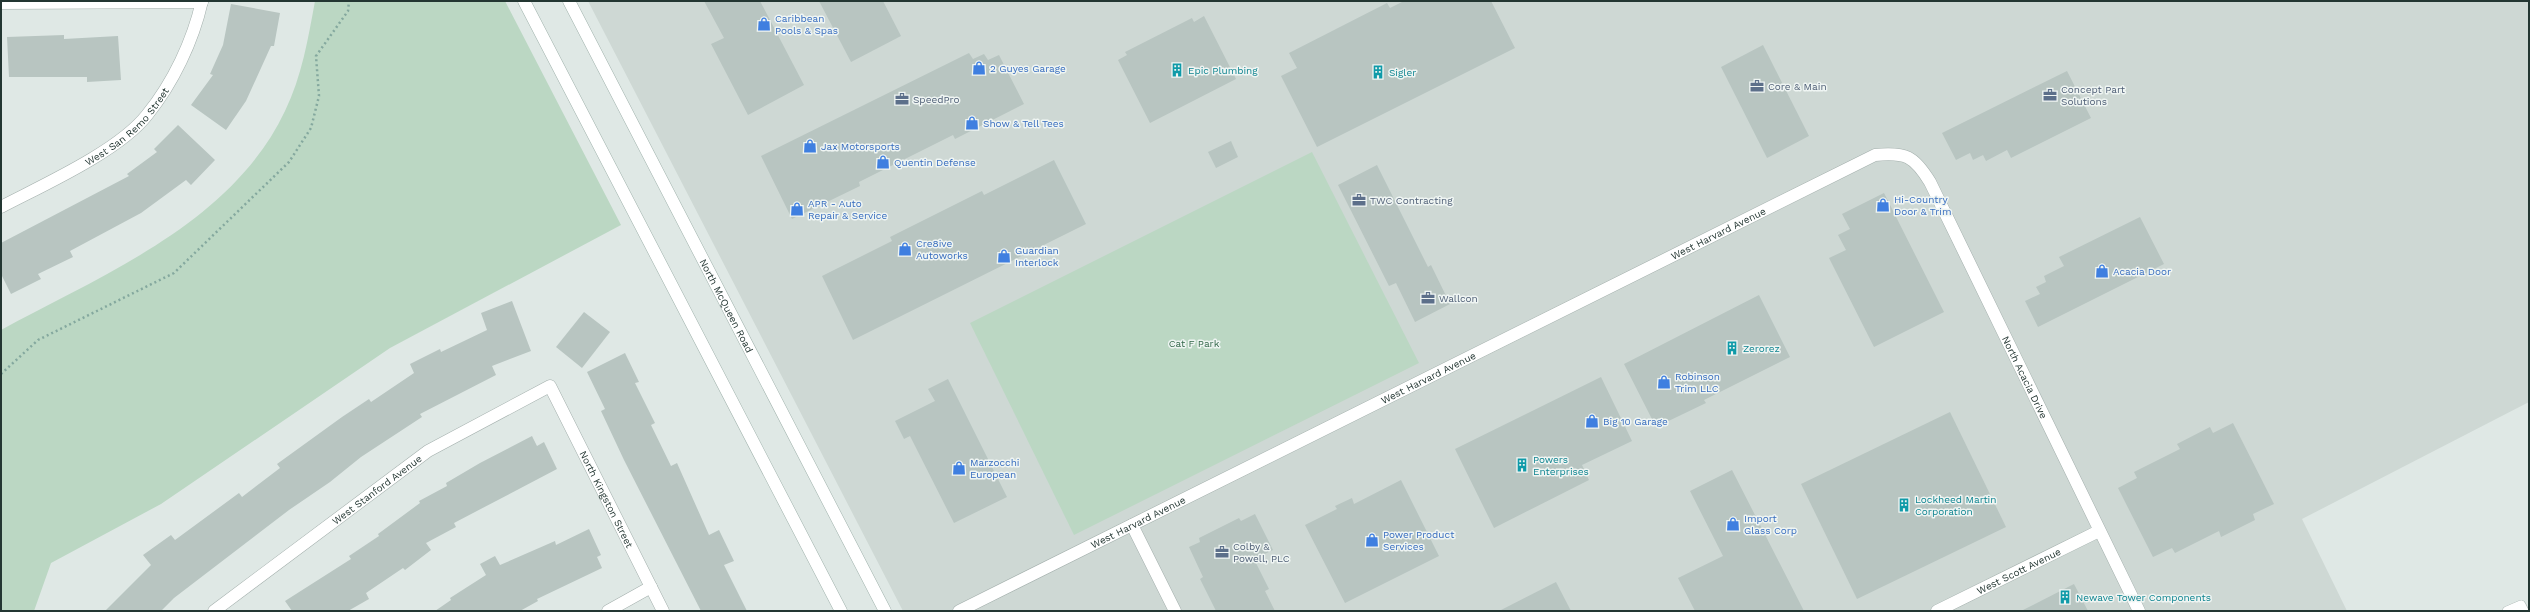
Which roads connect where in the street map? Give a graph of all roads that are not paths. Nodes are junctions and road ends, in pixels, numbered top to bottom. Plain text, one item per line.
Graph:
1 (202, 1) edge
2 (524, 1) edge
3 (569, 1) edge
4 (1, 3) edge
5 (1900, 153) joint
6 (1, 207) edge
7 (550, 386) joint
8 (1132, 525) junction
9 (2099, 531) junction
10 (651, 587) junction
11 (214, 611) edge
12 (608, 611) edge
13 (663, 611) edge
14 (841, 611) edge
15 (885, 611) edge
16 (959, 611) edge
17 (1175, 611) edge
18 (1937, 611) edge
19 (2140, 611) edge
20 (2507, 611) edge
21 (2524, 611) edge

1 - 4 street
1 - 6 street, West San Remo Street
2 - 14 street
3 - 15 street, North McQueen Road
5 - 8 street, West Harvard Avenue
5 - 9 street, North Acacia Drive
7 - 10 street, North Kingston Street
7 - 11 street, West Stanford Avenue
8 - 16 street, West Harvard Avenue
8 - 17 street
9 - 18 street, West Scott Avenue
9 - 19 street, North Acacia Drive
10 - 12 street
10 - 13 street, North Kingston Street
20 - 21 lane

